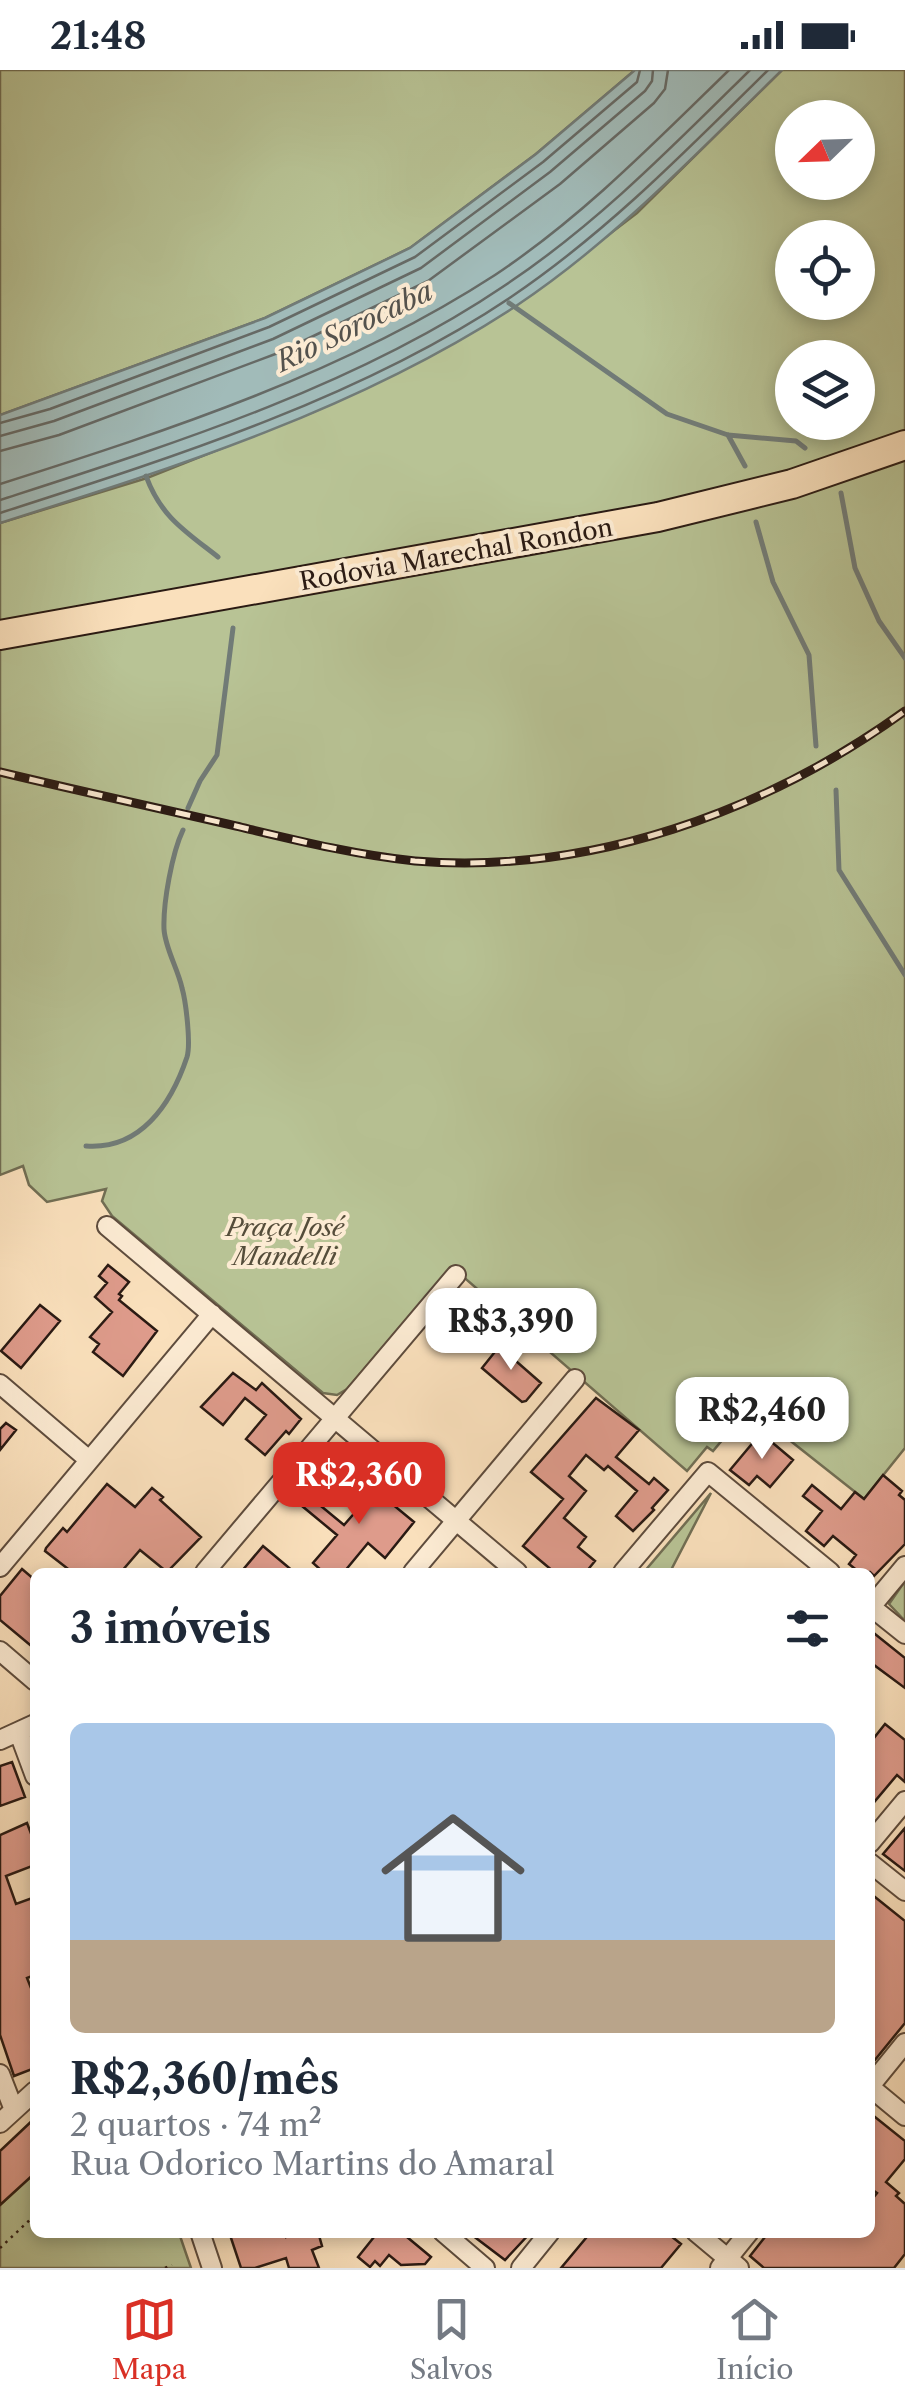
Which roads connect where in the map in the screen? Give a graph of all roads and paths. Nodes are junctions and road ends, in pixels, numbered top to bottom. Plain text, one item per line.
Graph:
1 (905, 445) edge
2 (0, 635) edge
3 (107, 1226) dead end
4 (456, 1275) dead end
5 (212, 1314) junction
6 (575, 1379) dead end
7 (0, 1384) edge
8 (335, 1418) junction
9 (89, 1460) junction
10 (456, 1521) junction
11 (0, 1566) edge
12 (905, 1566) edge
13 (207, 1568) edge
14 (416, 1568) edge
15 (512, 1568) edge
16 (626, 1568) edge
17 (825, 1568) edge
18 (875, 1600) edge
19 (875, 1610) edge
20 (905, 1634) edge
21 (0, 1651) edge
22 (30, 1677) edge
23 (27, 1729) edge
24 (0, 1740) edge
25 (905, 1801) edge
26 (875, 1837) edge
27 (875, 1867) edge
28 (905, 1891) edge
29 (905, 2043) edge
30 (0, 2074) edge
31 (875, 2080) edge
32 (875, 2090) edge
33 (30, 2095) edge
34 (7, 2116) edge
35 (905, 2116) edge
36 (30, 2220) edge
37 (202, 2238) edge
38 (450, 2238) edge
39 (545, 2238) edge
40 (702, 2238) edge
41 (745, 2238) edge
42 (0, 2248) edge
43 (172, 2265) dead end
44 (729, 2265) edge
45 (166, 2268) edge
46 (212, 2268) edge
47 (485, 2268) edge
48 (521, 2268) edge

1 - 2 main road, Rodovia Marechal Rondon
3 - 5 street
4 - 8 street
5 - 8 street
5 - 9 street
6 - 10 street
7 - 9 street
8 - 10 street
8 - 13 street
9 - 11 street
10 - 14 street
10 - 15 street
12 - 18 street
16 - 17 street
19 - 20 street
21 - 22 street
23 - 24 street
25 - 26 street
27 - 28 street
29 - 31 street
30 - 34 street
32 - 35 street
33 - 34 street
36 - 42 path
37 - 46 street
38 - 47 street
39 - 48 street
40 - 44 street
41 - 44 street
43 - 45 path

